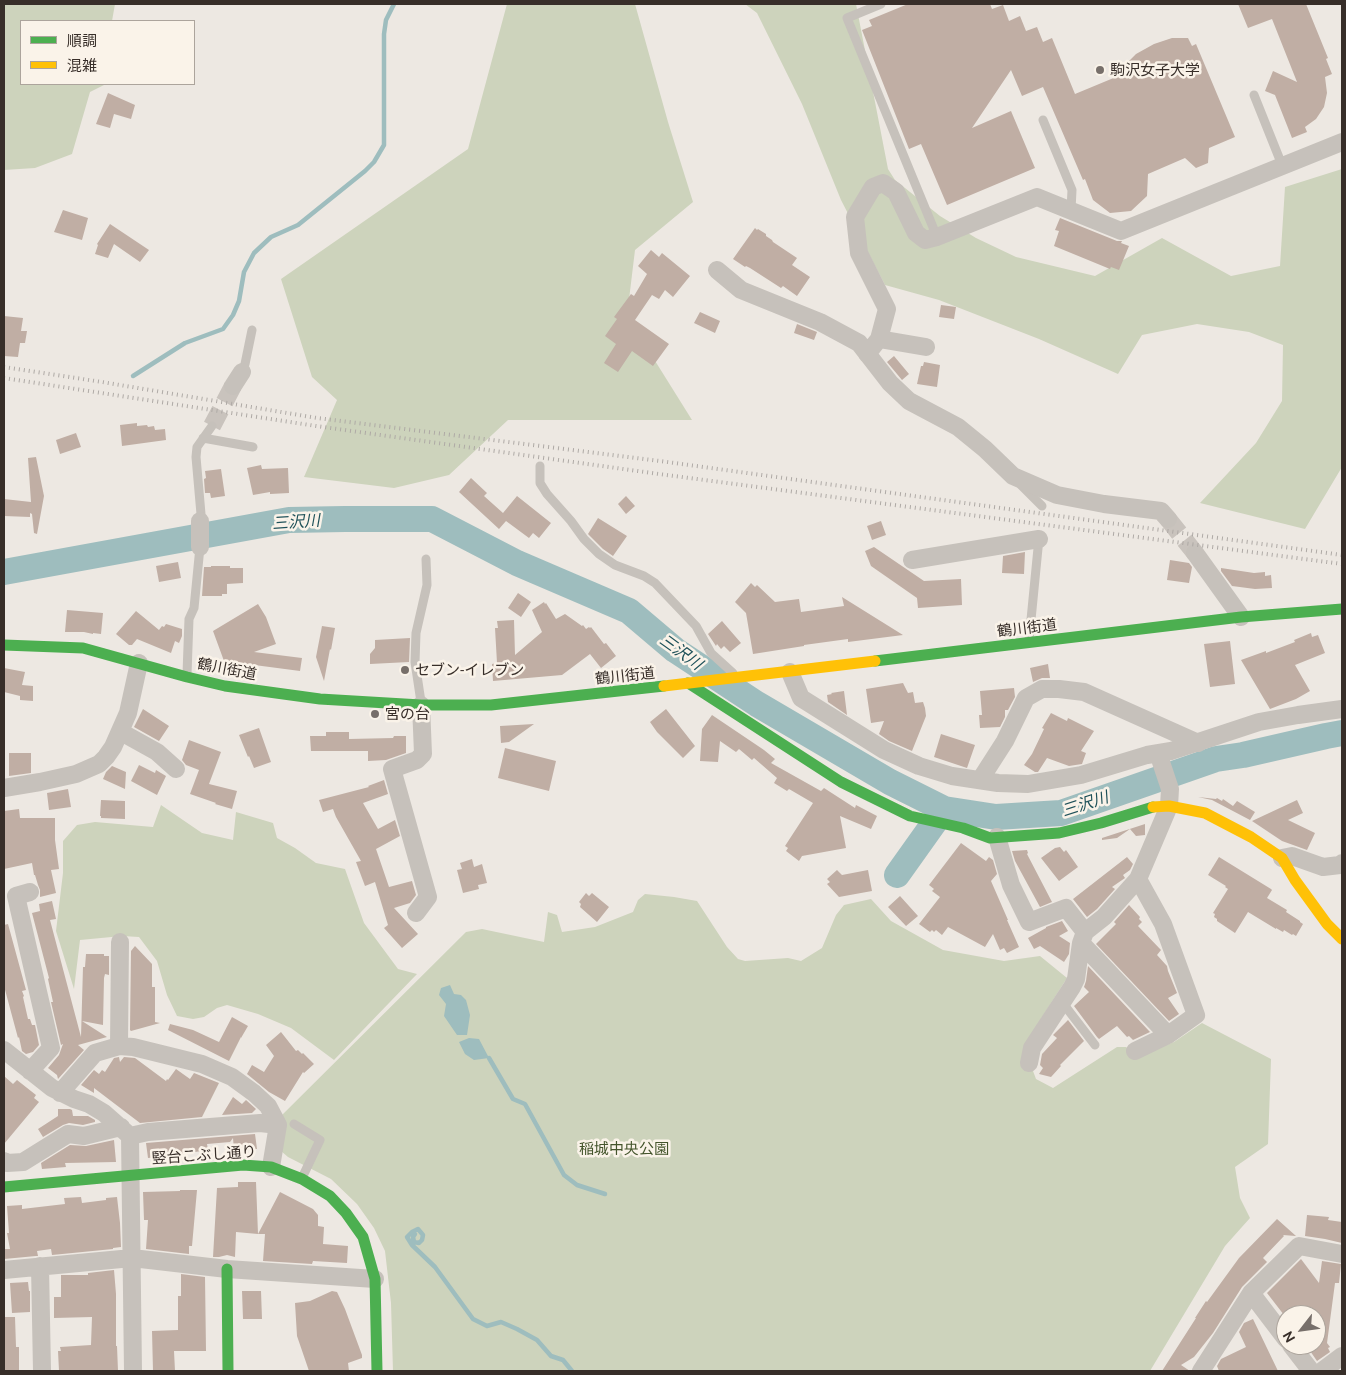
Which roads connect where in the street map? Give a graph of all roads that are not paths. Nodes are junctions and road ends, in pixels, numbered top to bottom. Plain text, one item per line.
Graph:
1 (881, 4) edge
2 (1254, 95) dead end
3 (1043, 120) dead end
4 (1342, 142) edge
5 (1282, 165) junction
6 (1071, 210) junction
7 (937, 236) junction
8 (717, 270) dead end
9 (252, 330) dead end
10 (880, 339) junction
11 (926, 347) dead end
12 (867, 354) junction
13 (237, 379) tunnel mouth
14 (212, 426) tunnel mouth
15 (203, 438) junction
16 (253, 447) dead end
17 (540, 466) dead end
18 (1012, 476) junction
19 (1042, 506) dead end
20 (1168, 518) tunnel mouth
21 (200, 521) joint
22 (1040, 536) joint
23 (200, 547) joint
24 (1195, 553) tunnel mouth
25 (426, 559) dead end
26 (912, 560) dead end
27 (1342, 609) edge
28 (1241, 617) junction
29 (1029, 642) junction
30 (4, 645) edge
31 (139, 663) junction
32 (790, 672) junction
33 (187, 677) junction
34 (733, 679) junction
35 (688, 684) junction
36 (421, 705) junction
37 (1342, 709) edge
38 (121, 732) junction
39 (1198, 743) junction
40 (1159, 758) junction
41 (176, 769) dead end
42 (980, 780) junction
43 (4, 788) edge
44 (1169, 797) junction
45 (998, 837) junction
46 (1282, 858) junction
47 (1342, 862) edge
48 (1138, 879) junction
49 (30, 892) dead end
50 (416, 913) dead end
51 (1083, 937) junction
52 (1342, 939) edge
53 (120, 942) dead end
54 (1062, 1002) junction
55 (1168, 1035) junction
56 (1095, 1045) dead end
57 (118, 1046) junction
58 (4, 1050) edge
59 (1135, 1051) dead end
60 (1028, 1063) dead end
61 (30, 1071) junction
62 (60, 1092) junction
63 (286, 1124) junction
64 (126, 1131) junction
65 (4, 1161) edge
66 (271, 1167) junction
67 (130, 1176) junction
68 (302, 1179) junction
69 (4, 1187) edge
70 (1342, 1254) edge
71 (132, 1258) junction
72 (40, 1266) junction
73 (227, 1269) junction
74 (4, 1270) edge
75 (376, 1279) junction
76 (1251, 1293) junction
77 (1276, 1326) edge
78 (1299, 1355) edge
79 (1342, 1356) edge
80 (1206, 1369) edge
81 (42, 1371) edge
82 (133, 1371) edge
83 (228, 1371) edge
84 (377, 1371) edge
85 (1311, 1371) edge
86 (1322, 1371) edge

1 - 7 lane
2 - 5 lane
3 - 6 lane
4 - 5 street
5 - 6 street
6 - 7 street
7 - 10 street
8 - 12 street
9 - 13 lane
10 - 11 street
10 - 12 street
12 - 18 street
14 - 15 lane
15 - 16 lane
15 - 21 lane
17 - 34 lane
18 - 19 lane
18 - 20 street
21 - 23 street
22 - 26 street
22 - 29 lane
23 - 33 lane
24 - 28 street
25 - 36 lane
27 - 28 street, 鶴川街道
28 - 29 street, 鶴川街道
29 - 32 street, 鶴川街道
30 - 31 street, 鶴川街道
31 - 33 street, 鶴川街道
31 - 38 street
32 - 34 street, 鶴川街道
32 - 42 street
33 - 36 street, 鶴川街道
34 - 35 street, 鶴川街道
35 - 36 street, 鶴川街道
35 - 45 street
36 - 50 street
37 - 39 street
38 - 41 street
38 - 43 street
39 - 40 street
39 - 42 street
40 - 42 street
40 - 44 street
44 - 45 street
44 - 46 street
44 - 48 street
45 - 51 street
46 - 47 street
46 - 52 street
48 - 51 street
48 - 55 street
49 - 61 street
51 - 54 street
51 - 55 street
53 - 57 street
54 - 56 lane
54 - 60 street
55 - 59 street
57 - 62 street
57 - 63 street
58 - 61 street
61 - 62 street
62 - 64 street
63 - 64 street
63 - 66 street
63 - 68 lane
64 - 65 street
64 - 67 street
66 - 67 street, 竪台こぶし通り
66 - 68 street, 竪台こぶし通り
67 - 69 street, 竪台こぶし通り
67 - 71 street
68 - 75 street, 竪台こぶし通り
70 - 76 street
71 - 72 street
71 - 73 street
71 - 82 street
72 - 74 street
72 - 81 street
73 - 75 street
73 - 83 street
75 - 84 street, 竪台こぶし通り
76 - 77 street
76 - 80 street
78 - 85 street
79 - 86 street

